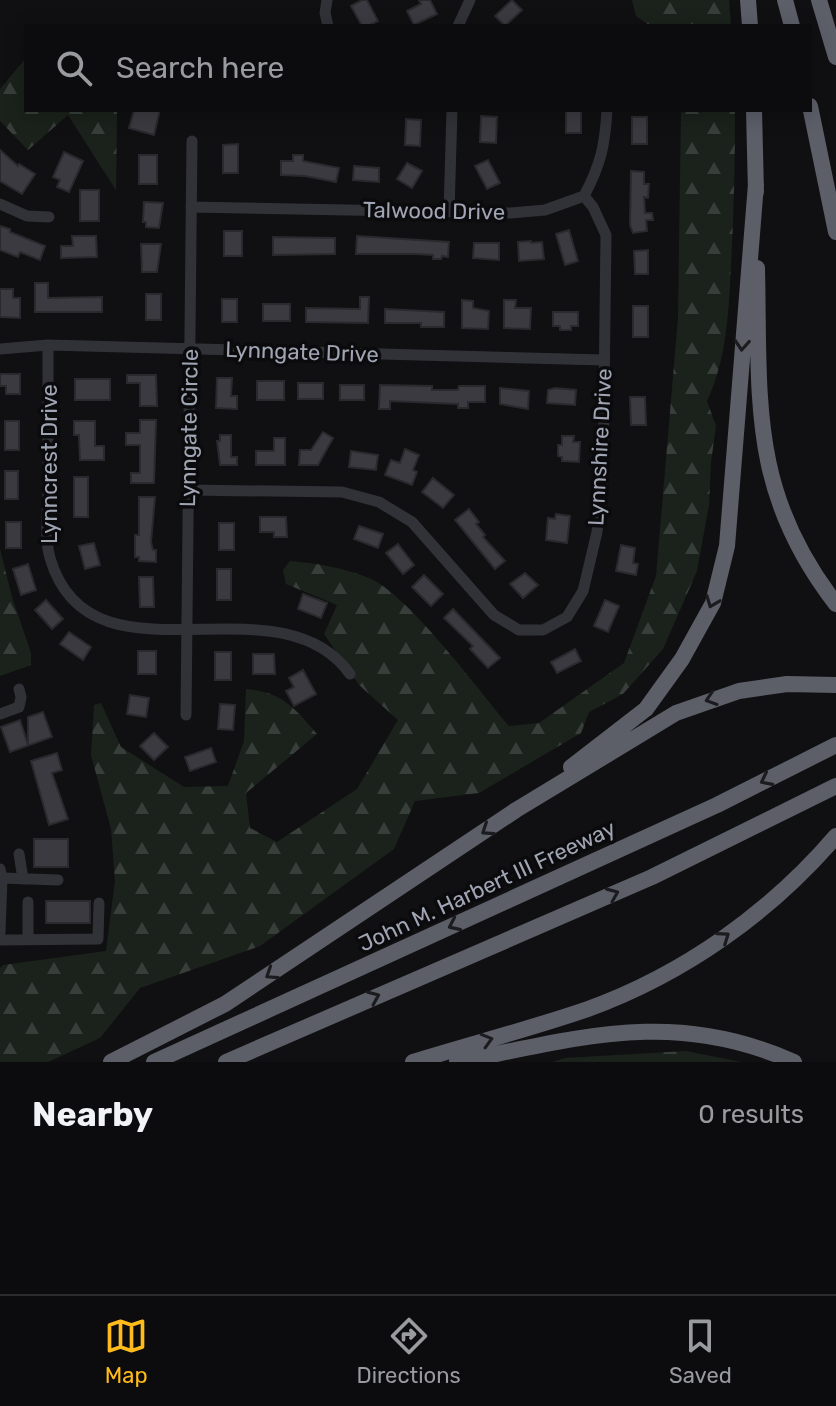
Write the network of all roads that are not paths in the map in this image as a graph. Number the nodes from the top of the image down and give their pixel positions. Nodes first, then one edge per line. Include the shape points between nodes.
1 (327, 0) edge
2 (470, 0) edge
3 (748, 0) edge
4 (785, 0) edge
5 (819, 0) edge
6 (328, 24) edge
7 (459, 24) edge
8 (750, 24) edge
9 (791, 24) edge
10 (836, 57) edge
11 (452, 112) edge
12 (607, 112) edge
13 (754, 112) edge
14 (811, 112) edge
15 (192, 141) dead end
16 (756, 184) junction
17 (584, 196) junction
18 (0, 204) edge
19 (191, 207) junction
20 (449, 211) junction
21 (49, 217) dead end
22 (836, 232) edge
23 (48, 345) junction
24 (0, 349) edge
25 (190, 349) junction
26 (604, 360) junction
27 (188, 490) junction
28 (836, 604) edge
29 (187, 629) junction
30 (350, 674) dead end
31 (836, 685) edge
32 (19, 689) dead end
33 (0, 714) edge
34 (186, 715) dead end
35 (836, 745) edge
36 (836, 786) edge
37 (516, 810) junction
38 (836, 836) edge
39 (19, 854) dead end
40 (1, 874) edge
41 (23, 879) junction
42 (58, 880) dead end
43 (28, 902) dead end
44 (99, 903) dead end
45 (0, 932) edge
46 (28, 939) junction
47 (0, 940) edge
48 (111, 1062) edge
49 (154, 1062) edge
50 (226, 1062) edge
51 (413, 1062) edge
52 (457, 1062) edge
53 (794, 1062) edge

1 - 6 street
2 - 7 street
3 - 8 highway
4 - 9 highway
5 - 10 highway
11 - 20 street
12 - 17 street via 605,147
13 - 16 highway
14 - 22 highway
15 - 19 street, Lynngate Circle
16 - 28 highway via 760,400 767,464 795,542
16 -> 37 highway via 727,546 713,603 646,709
17 - 20 street, Talwood Drive via 545,210
17 - 26 street, Lynnshire Drive via 606,235
18 - 21 street via 27,216
19 - 20 street, Talwood Drive
19 - 25 street, Lynngate Circle
23 - 24 street, Lynngate Drive
23 - 25 street, Lynngate Drive
23 - 29 street, Lynncrest Drive via 48,543 58,579 74,601 97,618 137,629
25 - 26 street, Lynngate Drive
25 - 27 street, Lynngate Circle
26 - 27 street, Lynnshire Drive via 597,532 583,591 567,617 543,630 519,630 494,615 412,522 379,502 342,492
27 - 29 street, Lynngate Circle
29 - 30 street, Lynncrest Drive via 276,630 317,644
29 - 34 street, Lynngate Circle
31 -> 37 highway via 787,684 739,691 676,713
32 - 33 street via 19,707
35 -> 49 highway, John M. Harbert III Freeway via 703,812
50 -> 36 highway via 652,877
37 -> 48 highway via 225,1004
51 -> 38 highway via 591,1008 672,971 742,925
39 - 41 street
40 - 41 street
40 - 45 street
41 - 42 street
43 - 46 street
44 - 46 street via 98,939
46 - 47 street
52 - 53 highway via 589,1036 659,1030 741,1042

